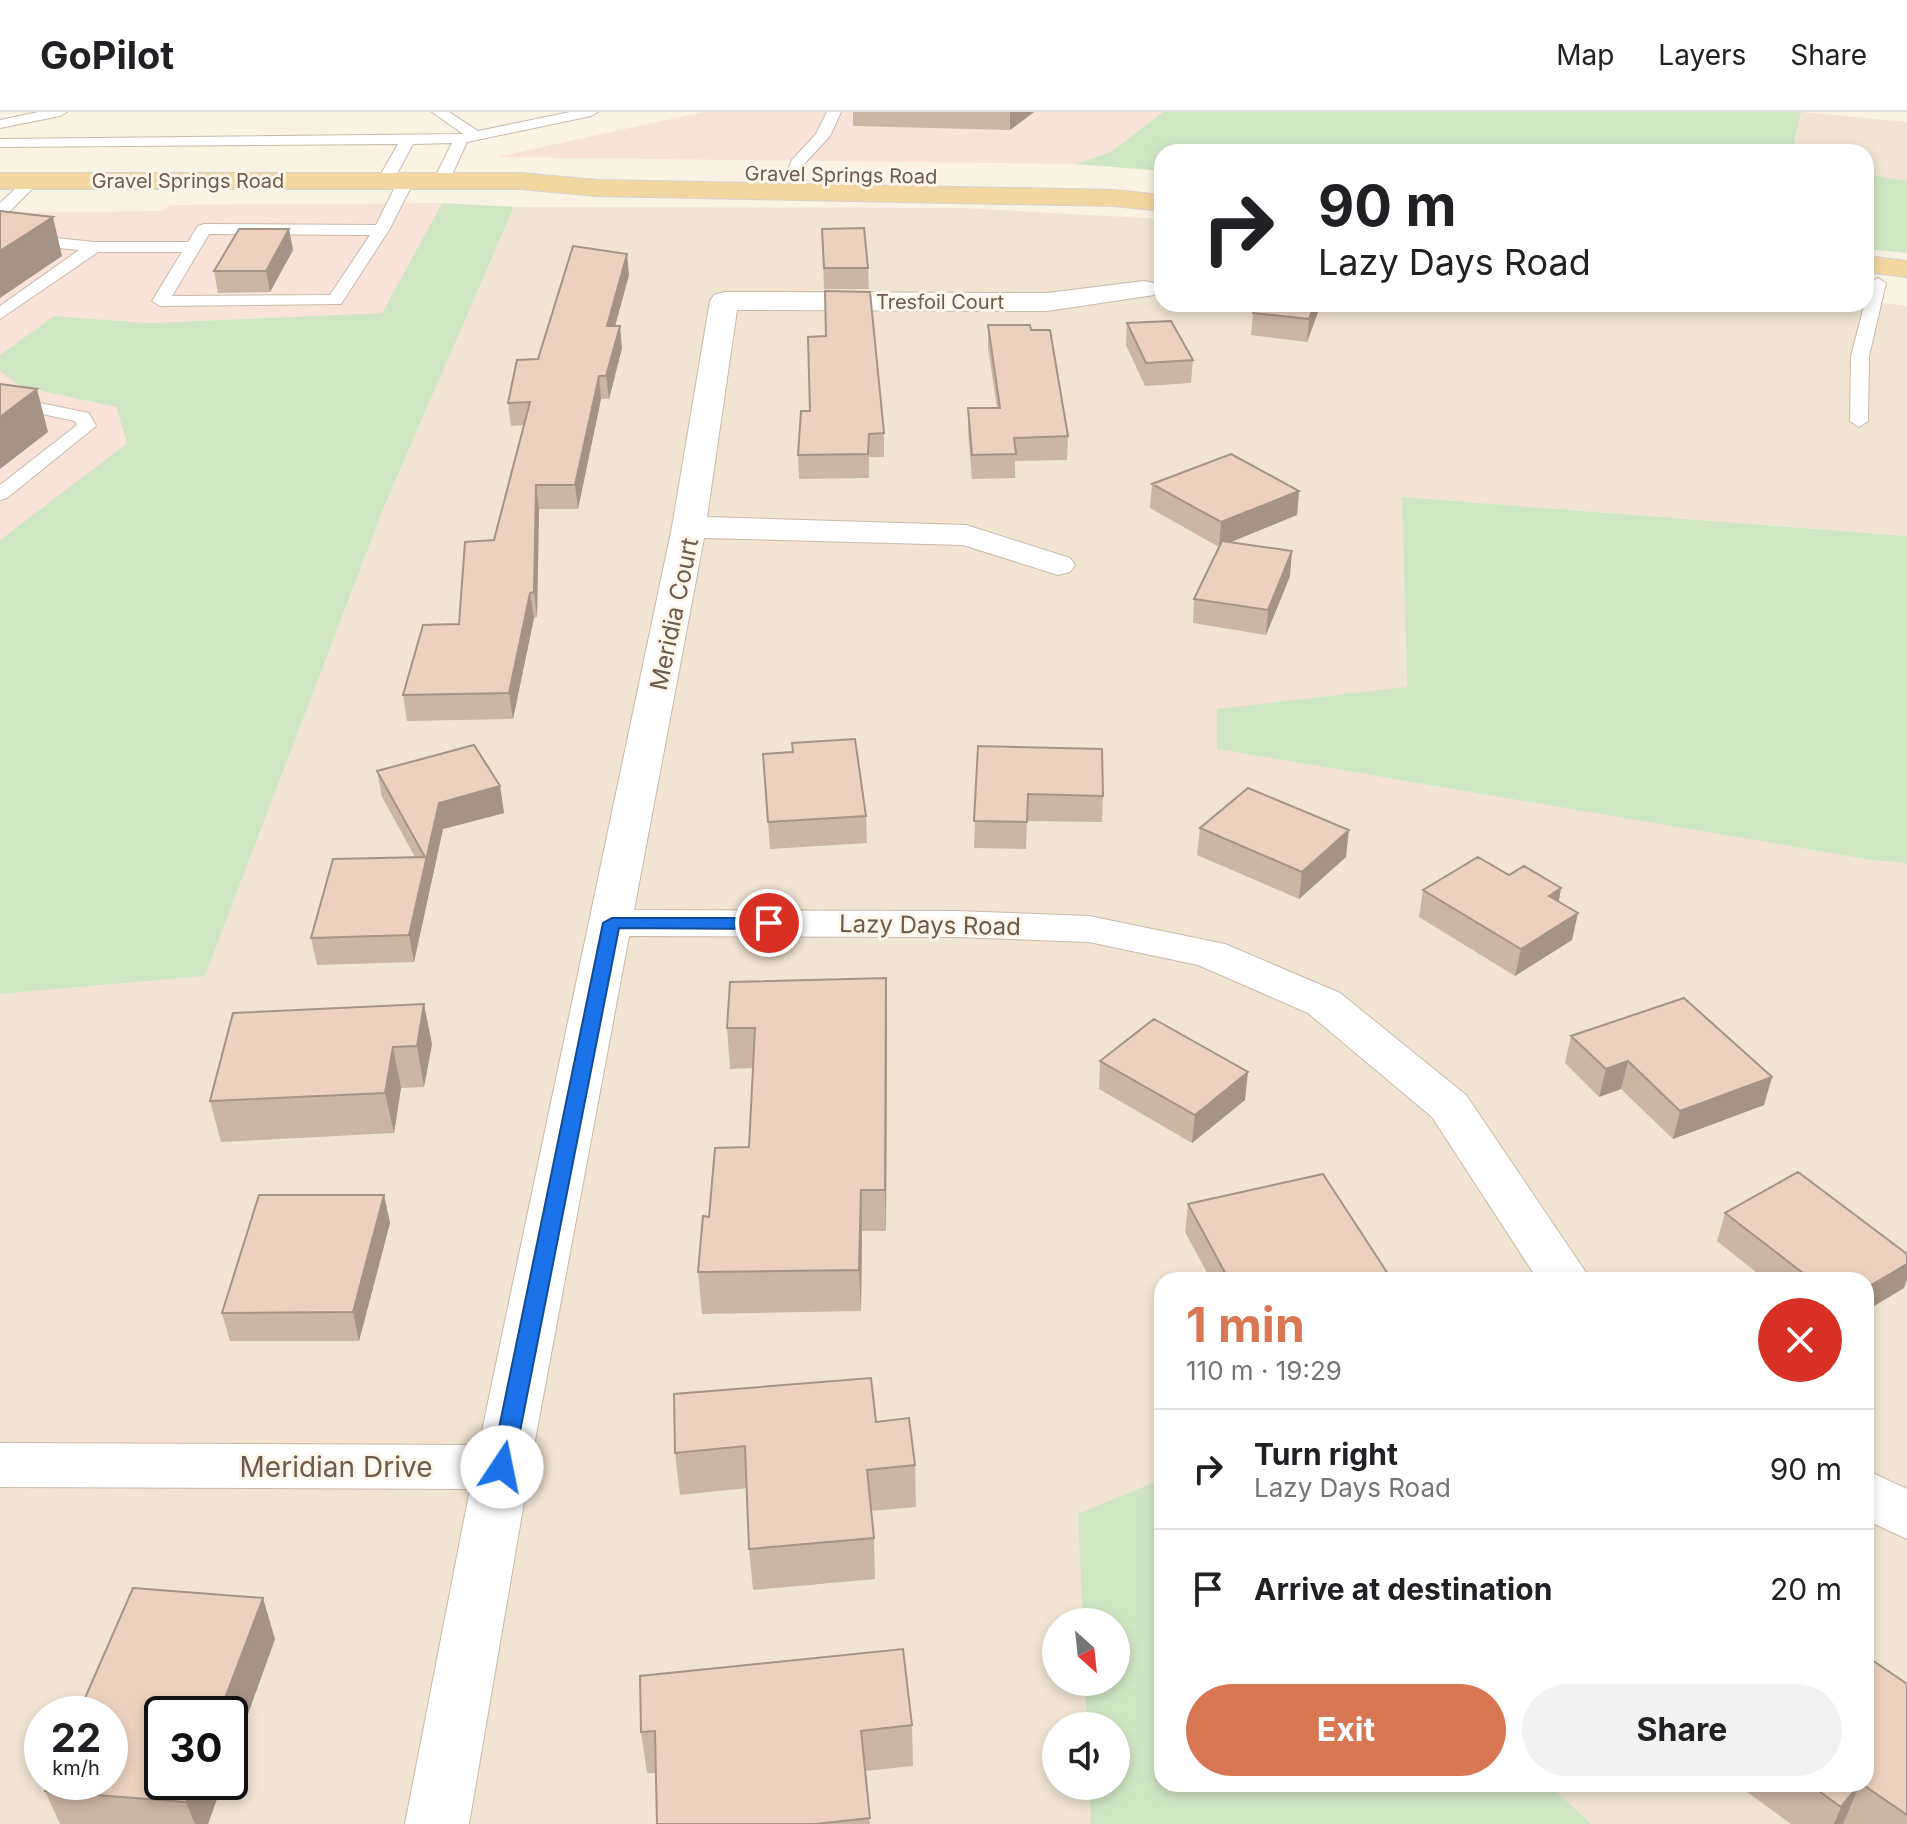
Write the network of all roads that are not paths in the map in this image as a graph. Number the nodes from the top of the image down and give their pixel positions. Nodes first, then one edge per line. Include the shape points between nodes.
1 (60, 112) edge
2 (439, 112) edge
3 (591, 112) edge
4 (834, 112) edge
5 (0, 124) edge
6 (469, 137) junction
7 (408, 140) junction
8 (1, 144) edge
9 (794, 174) junction
10 (33, 180) junction
11 (0, 181) edge
12 (396, 181) junction
13 (441, 181) junction
14 (520, 181) junction
15 (1154, 186) edge
16 (1154, 202) edge
17 (0, 212) edge
18 (381, 230) junction
19 (0, 237) edge
20 (94, 247) junction
21 (193, 247) junction
22 (1907, 269) edge
23 (1874, 275) edge
24 (1874, 277) edge
25 (1907, 287) edge
26 (1144, 289) dead end
27 (1866, 312) edge
28 (0, 314) edge
29 (0, 400) edge
30 (1859, 421) dead end
31 (0, 494) edge
32 (689, 527) junction
33 (1058, 565) dead end
34 (612, 923) junction
35 (1560, 1272) edge
36 (0, 1465) edge
37 (502, 1467) junction
38 (1874, 1497) edge
39 (1907, 1516) edge
40 (437, 1824) edge

1 - 5 lane
2 - 6 lane
3 - 6 lane
4 - 9 lane
6 - 7 lane
6 - 13 lane
7 - 8 lane
7 - 12 lane
9 - 14 main road, Gravel Springs Road via 608,171
9 - 15 main road, Gravel Springs Road
10 - 11 main road, Gravel Springs Road
10 - 12 main road, Gravel Springs Road
10 - 17 lane
12 - 13 main road, Gravel Springs Road
12 - 18 lane
13 - 14 main road, Gravel Springs Road
14 - 16 main road, Gravel Springs Road via 597,188
18 - 21 lane via 204,229
18 - 21 lane via 335,300 160,301
19 - 20 lane
20 - 21 lane
20 - 28 lane
22 - 23 main road
24 - 25 main road
26 - 32 street, Tresfoil Court via 1047,302 724,301
27 - 30 lane
29 - 31 lane via 82,417 87,426
32 - 33 street, Meridia Court via 966,535
32 - 34 street, Meridia Court
34 - 35 street, Lazy Days Road via 1089,929 1210,954 1324,1003 1449,1106
34 - 37 street
36 - 37 street, Meridian Drive
37 - 40 street
38 - 39 street

